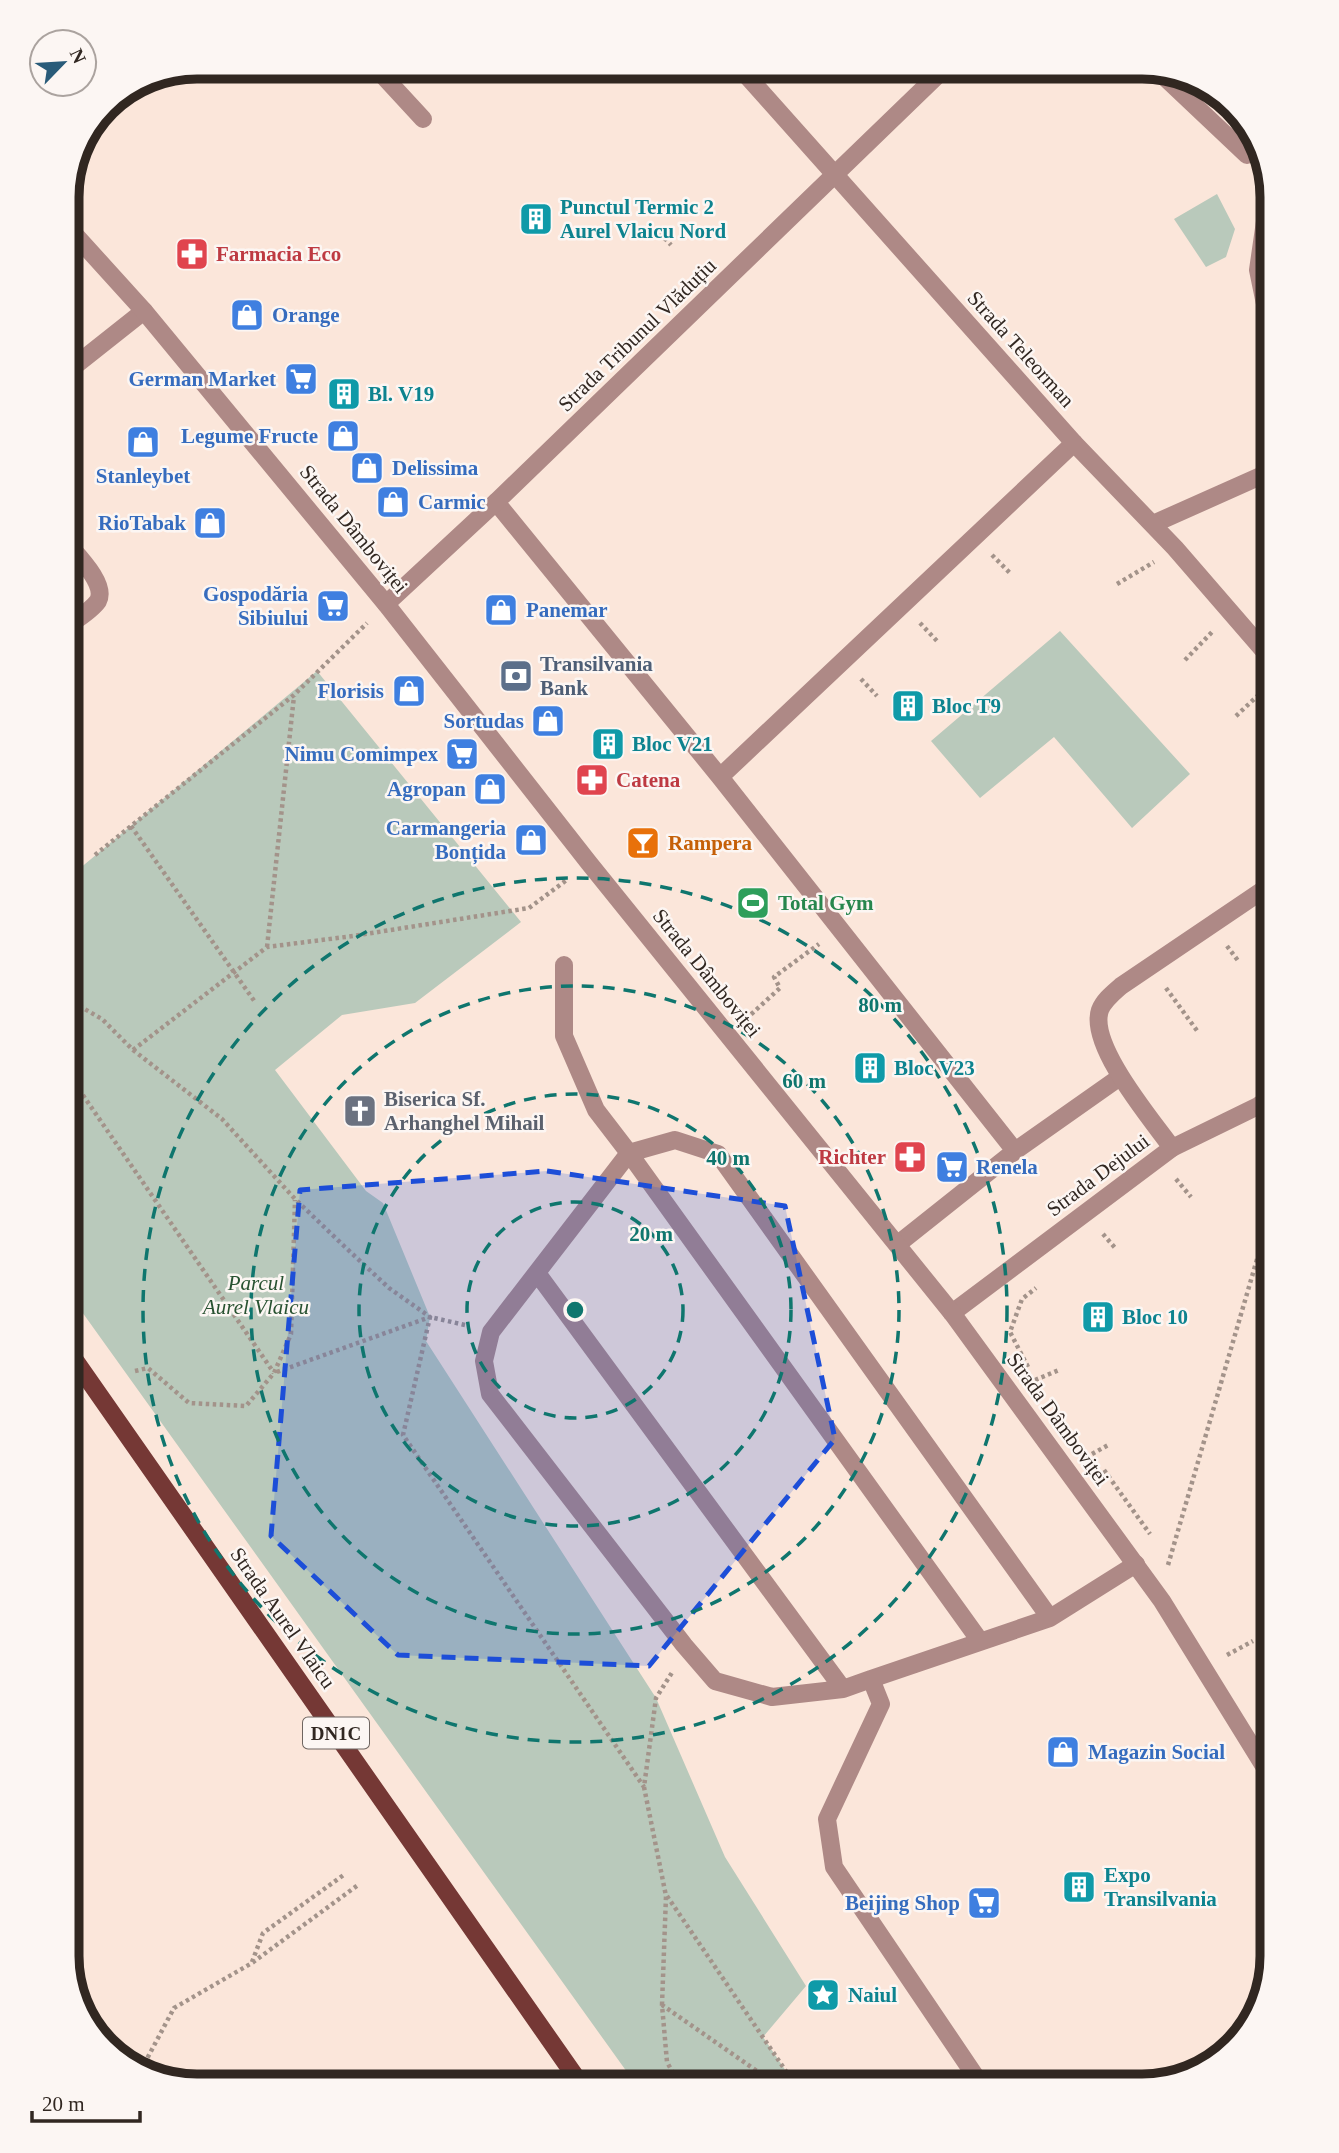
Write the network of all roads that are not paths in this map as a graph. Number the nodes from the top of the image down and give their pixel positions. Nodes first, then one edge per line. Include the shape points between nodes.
1 (387, 79) edge
2 (750, 79) edge
3 (934, 79) edge
4 (1170, 82) edge
5 (423, 119) dead end
6 (1247, 155) dead end
7 (837, 174) junction
8 (79, 239) edge
9 (1260, 256) edge
10 (1260, 280) edge
11 (144, 311) junction
12 (79, 362) edge
13 (1074, 443) junction
14 (1260, 476) edge
15 (496, 502) junction
16 (1153, 524) junction
17 (79, 559) edge
18 (386, 604) junction
19 (79, 617) edge
20 (1260, 646) edge
21 (720, 777) junction
22 (1260, 892) edge
23 (564, 965) dead end
24 (1120, 1077) junction
25 (1260, 1105) edge
26 (1172, 1148) junction
27 (1015, 1151) junction
28 (629, 1153) junction
29 (898, 1244) junction
30 (537, 1273) junction
31 (952, 1312) junction
32 (79, 1366) edge
33 (1136, 1564) junction
34 (1050, 1618) junction
35 (980, 1641) junction
36 (871, 1679) junction
37 (843, 1689) junction
38 (1260, 1760) edge
39 (574, 2074) edge
40 (973, 2074) edge

1 - 5 street
2 - 7 street, Strada Teleorman
3 - 7 street, Strada Tribunul Vlăduțiu
4 - 6 street
7 - 13 street, Strada Teleorman
7 - 15 street, Strada Tribunul Vlăduțiu
8 - 11 street, Strada Dâmboviței
9 - 10 street
11 - 12 street
11 - 18 street, Strada Dâmboviței
13 - 16 street, Strada Teleorman
13 - 21 street
14 - 16 street
15 - 18 street, Strada Tribunul Vlăduțiu
15 - 21 street
16 - 20 street, Strada Teleorman
17 - 19 street via 97,582 99,596
18 - 29 street, Strada Dâmboviței via 727,1036
21 - 27 street
22 - 24 street, Strada Dejului via 1108,996 1098,1025
23 - 28 street via 564,1036 596,1110
24 - 26 street, Strada Dejului
24 - 27 street
25 - 26 street
26 - 31 street, Strada Dejului
27 - 29 street
28 - 30 street
28 - 34 street via 675,1140 718,1154
28 - 35 street
29 - 31 street, Strada Dâmboviței
30 - 37 street
30 - 37 street via 491,1332 484,1361 490,1394 715,1681 772,1697
31 - 33 street, Strada Dâmboviței
32 - 39 main road, Strada Aurel Vlaicu / DN1C
33 - 34 street
33 - 38 street, Strada Dâmboviței
34 - 35 street
35 - 36 street
36 - 37 street
36 - 40 street via 881,1704 827,1819 834,1867

